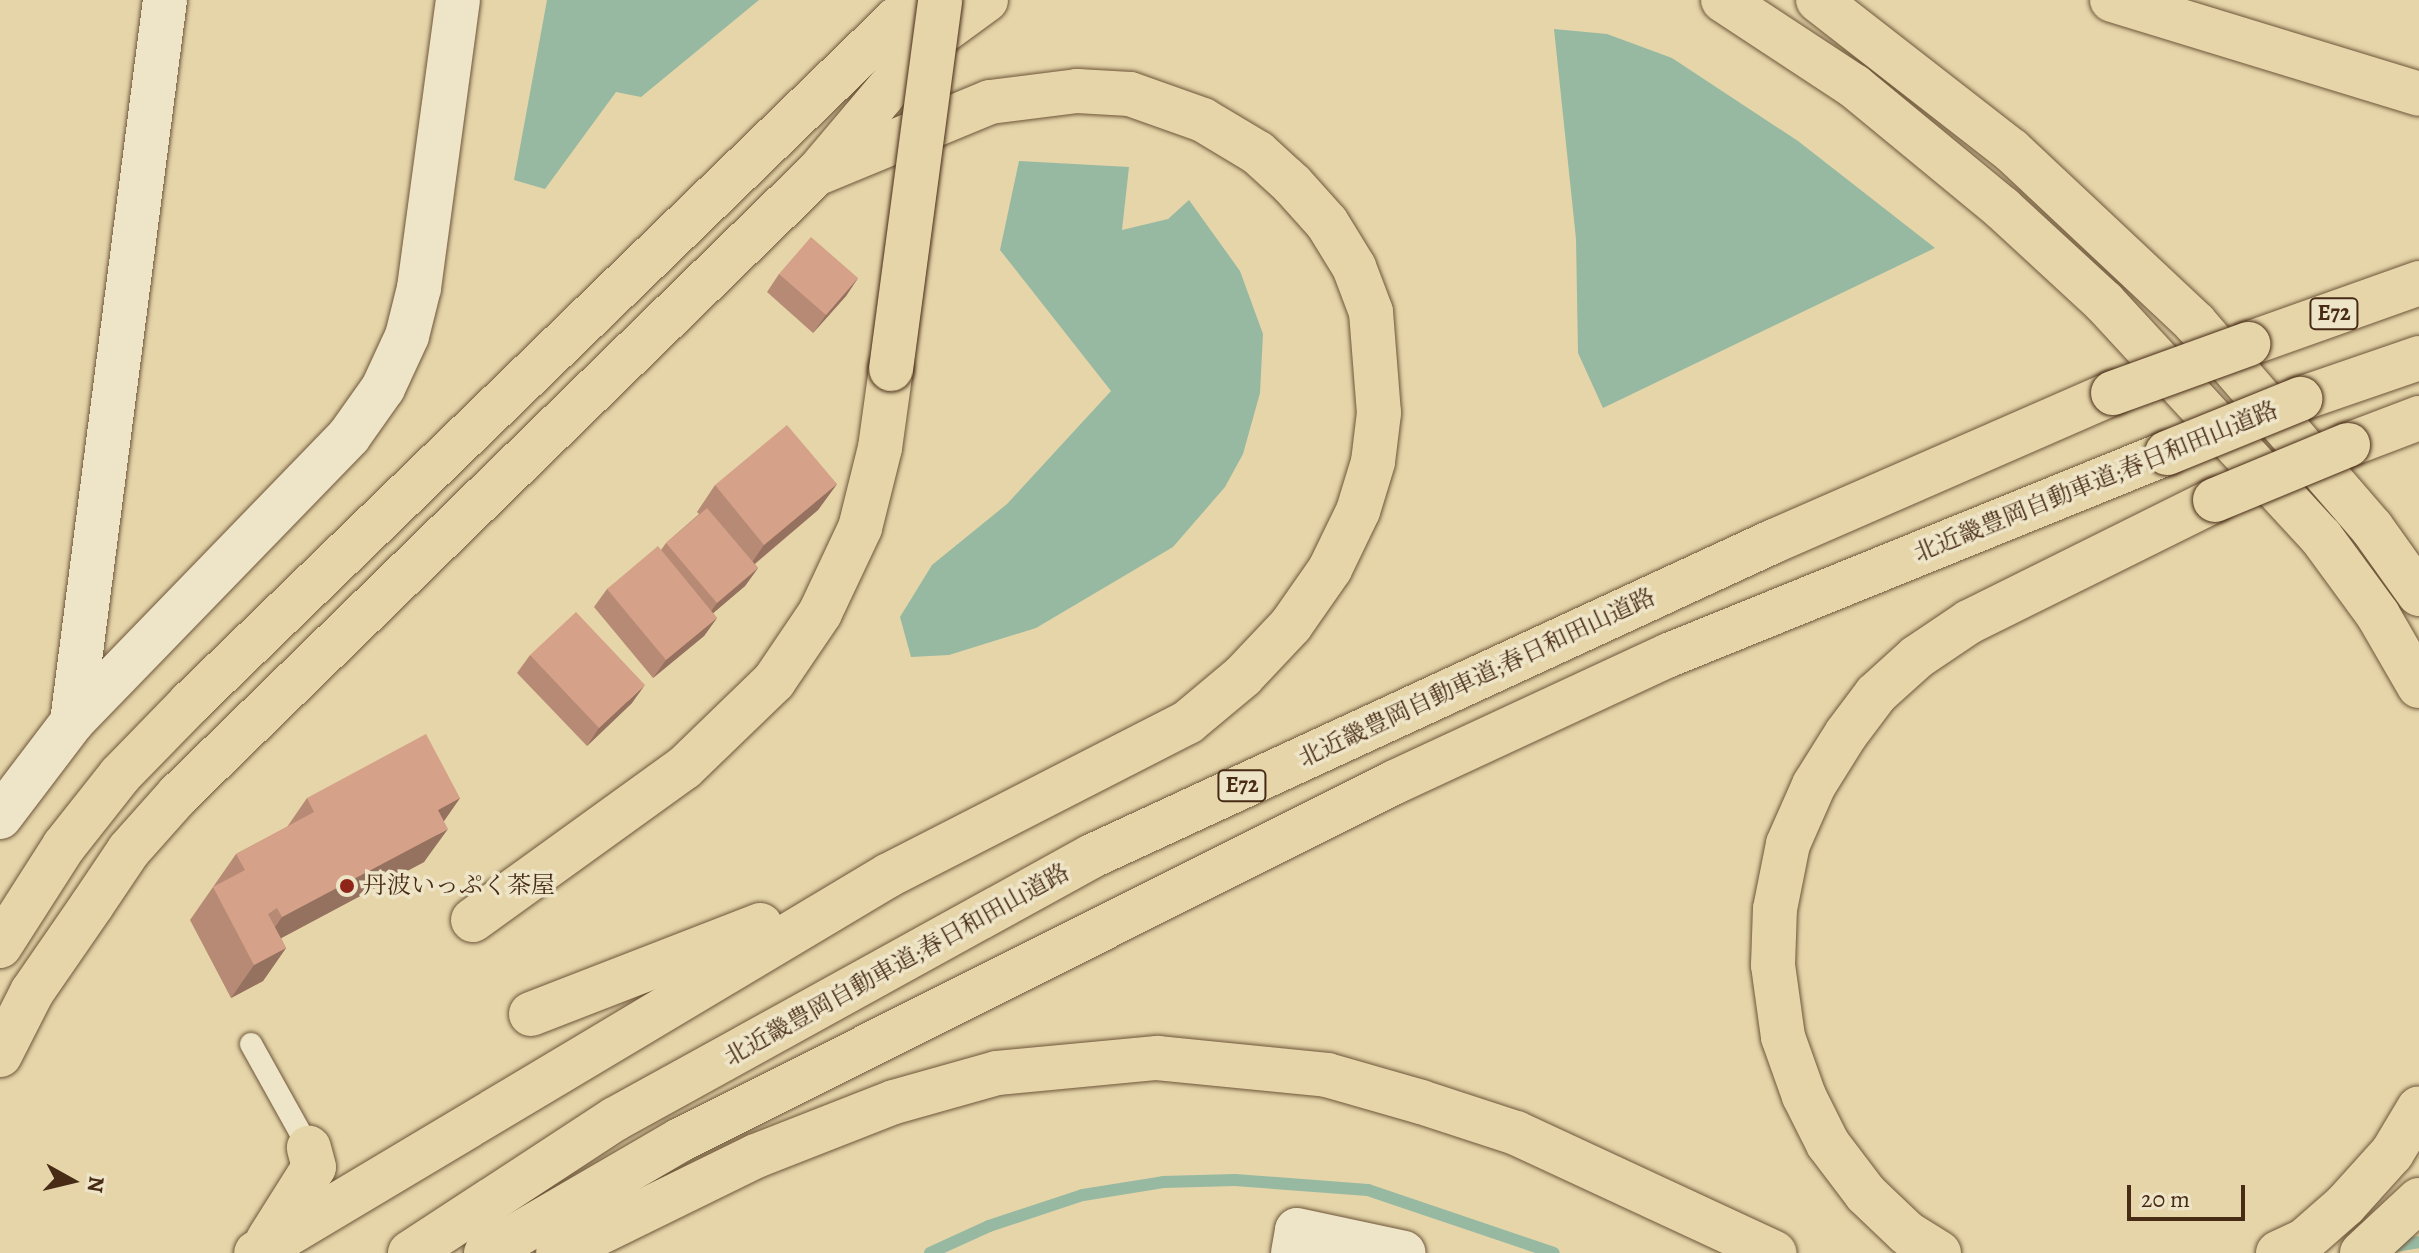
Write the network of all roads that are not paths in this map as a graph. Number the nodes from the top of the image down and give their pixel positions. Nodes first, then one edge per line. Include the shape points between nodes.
1 (165, 0) edge
2 (458, 0) edge
3 (940, 0) edge
4 (986, 0) edge
5 (1723, 0) edge
6 (1818, 0) edge
7 (2112, 0) edge
8 (2213, 0) edge
9 (911, 6) edge
10 (2400, 90) edge
11 (816, 174) junction
12 (2419, 283) edge
13 (2419, 358) edge
14 (2419, 418) edge
15 (2419, 594) edge
16 (2419, 686) edge
17 (72, 722) junction
18 (0, 817) edge
19 (889, 875) junction
20 (473, 920) dead end
21 (0, 946) edge
22 (531, 1014) dead end
23 (251, 1044) dead end
24 (0, 1055) edge
25 (2419, 1108) edge
26 (309, 1148) joint
27 (2419, 1200) edge
28 (259, 1251) edge
29 (410, 1253) edge
30 (486, 1253) edge
31 (558, 1253) edge
32 (1293, 1253) edge
33 (1404, 1253) edge
34 (1775, 1253) edge
35 (1939, 1253) edge
36 (2278, 1253) edge
37 (2362, 1253) edge

1 - 17 street
2 - 17 street via 419,288 407,336 383,388 349,436
3 - 20 highway, bridge via 880,448 860,528 820,613 774,681 684,768
4 - 11 highway via 927,43
5 - 16 highway via 1854,86 2002,208 2104,302 2321,537 2378,615
6 - 15 highway via 2011,150 2195,323 2372,528
7 - 10 highway
8 - 10 highway
9 - 21 highway via 130,765 64,846
11 - 19 highway via 990,102 1034,93 1130,94 1203,120 1258,153 1292,184 1327,223 1354,267 1371,312 1379,362 1373,462 1358,511 1330,569 1291,625 1243,676 1188,722
11 - 24 highway via 178,795 107,883 32,992
12 - 29 highway, 北近畿豊岡自動車道;春日和田山道路 / E72, bridge via 2113,393 1760,548 1092,856 615,1119
13 - 30 highway, 北近畿豊岡自動車道;春日和田山道路, bridge via 2300,399 1669,655 1395,782 680,1140
14 - 35 highway, bridge via 2215,500 1969,622 1917,657 1876,694 1814,785 1788,844 1775,909 1773,965 1783,1037 1828,1144 1866,1194 1908,1234
17 - 18 street
19 - 22 highway
19 - 28 highway
23 - 26 lane
25 - 36 highway via 2392,1153 2345,1205 2304,1241
26 - 28 highway via 314,1167
27 - 37 highway
31 - 34 highway via 756,1156 894,1102 997,1073 1157,1058 1327,1075 1421,1102 1516,1133
32 - 33 street via 1297,1230

